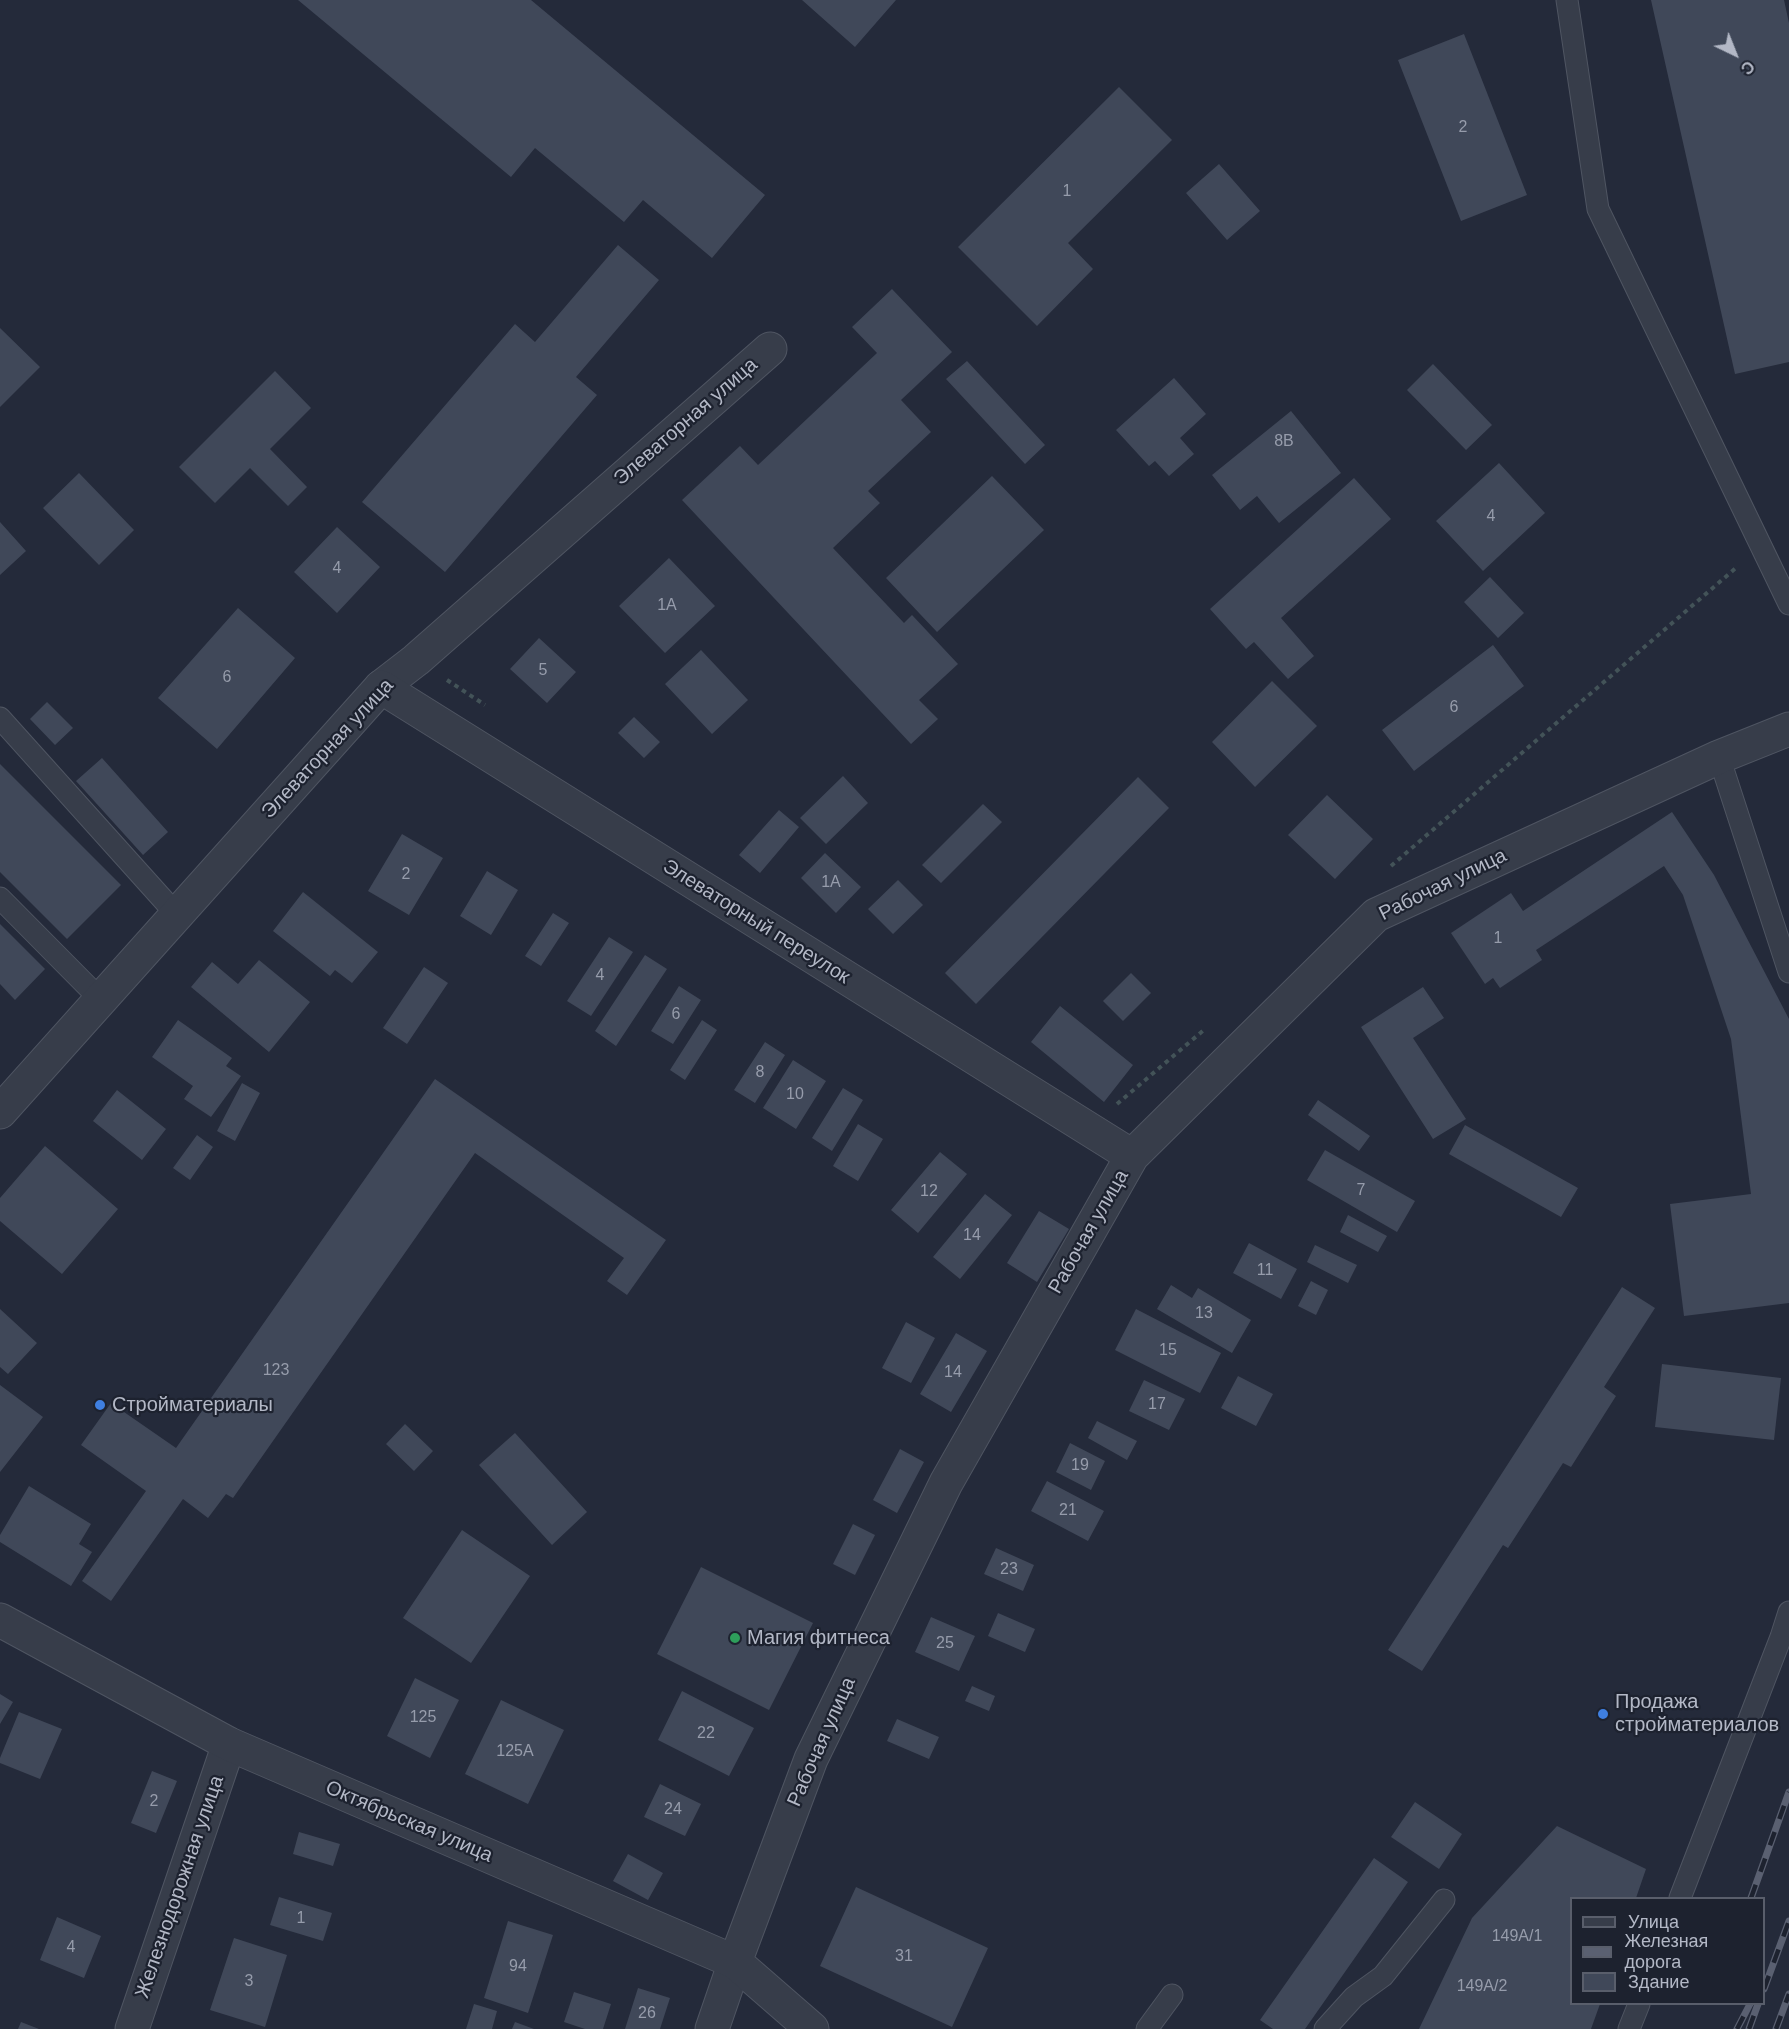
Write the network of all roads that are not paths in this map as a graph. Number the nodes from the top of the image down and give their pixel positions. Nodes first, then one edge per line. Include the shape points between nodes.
1 (1567, 0) edge
2 (770, 349) dead end
3 (1789, 604) edge
4 (381, 687) junction
5 (0, 718) edge
6 (1789, 729) edge
7 (1719, 757) junction
8 (0, 898) edge
9 (177, 915) junction
10 (1789, 972) edge
11 (101, 1000) junction
12 (0, 1112) edge
13 (1132, 1156) junction
14 (1789, 1612) edge
15 (0, 1620) edge
16 (229, 1744) junction
17 (1681, 1897) edge
18 (1444, 1900) dead end
19 (735, 1962) junction
20 (1173, 1995) dead end
21 (1639, 2005) edge
22 (132, 2029) edge
23 (712, 2029) edge
24 (812, 2029) edge
25 (1147, 2029) edge
26 (1325, 2029) edge
27 (1629, 2029) edge

1 - 3 lane via 1598,209
2 - 4 street, Элеваторная улица
4 - 9 street, Элеваторная улица
4 - 13 street, Элеваторный переулок
5 - 9 lane
6 - 7 street, Рабочая улица
7 - 10 lane
7 - 13 street, Рабочая улица via 1376,915
8 - 11 lane
9 - 11 street, Элеваторная улица
11 - 12 street, Элеваторная улица
13 - 19 street, Рабочая улица via 946,1483 811,1759
14 - 17 lane
15 - 16 street, Октябрьская улица
16 - 19 street, Октябрьская улица
16 - 22 street, Железнодорожная улица
18 - 26 lane via 1383,1976 1354,1997
19 - 23 street, Рабочая улица
19 - 24 street, Октябрьская улица
20 - 25 lane
21 - 27 lane

